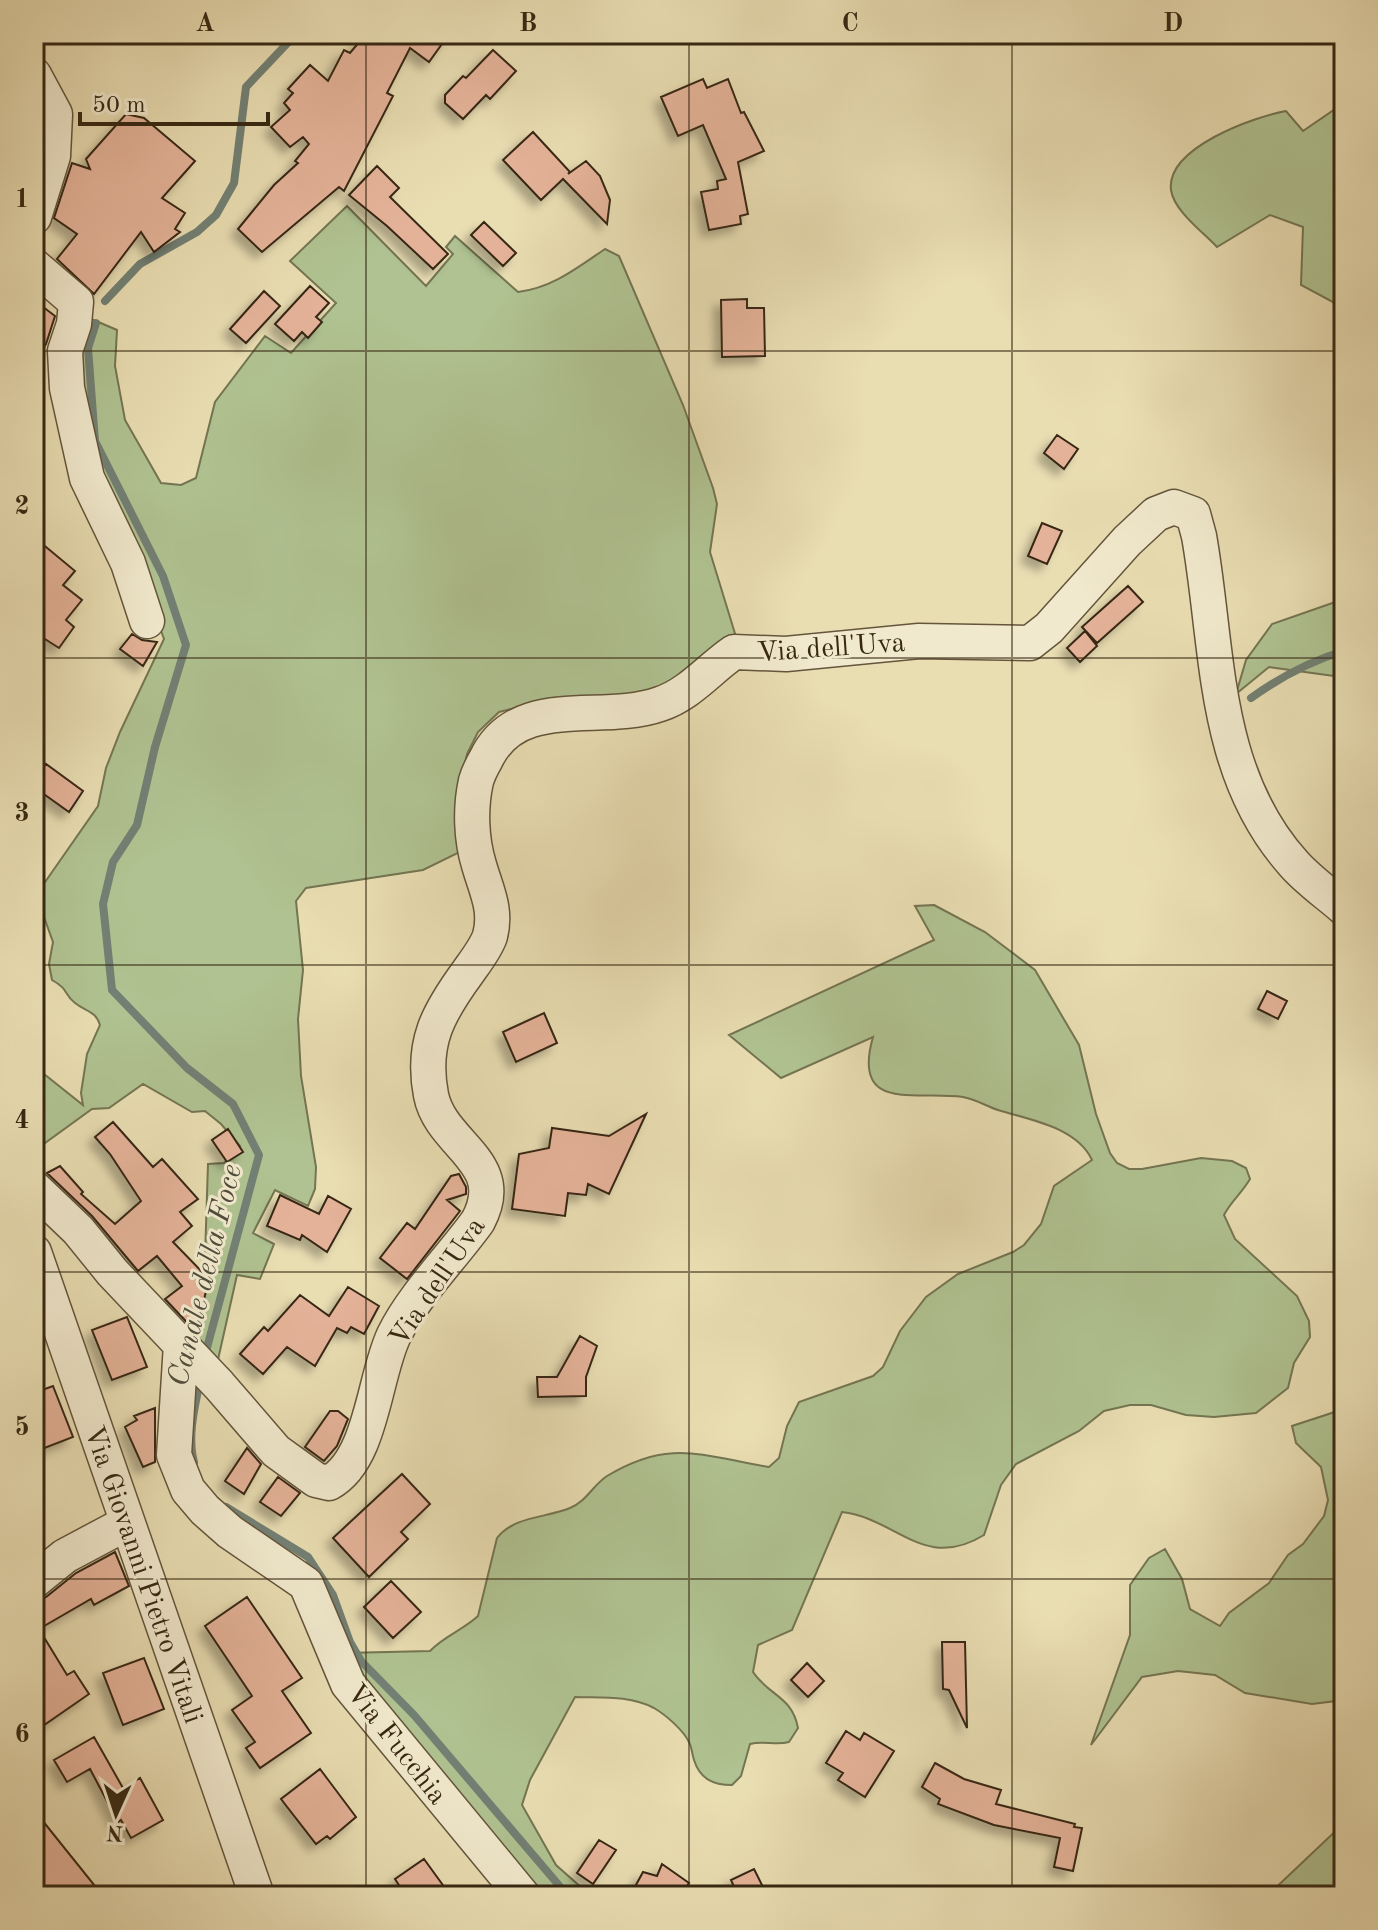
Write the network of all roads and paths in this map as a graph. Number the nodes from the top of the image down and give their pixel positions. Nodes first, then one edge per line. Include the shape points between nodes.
1 (34, 75) edge
2 (34, 217) edge
3 (34, 266) edge
4 (147, 621) dead end
5 (1344, 908) edge
6 (34, 1188) edge
7 (34, 1252) edge
8 (184, 1347) junction
9 (127, 1523) junction
10 (34, 1581) edge
11 (257, 1896) edge
12 (523, 1896) edge

1 - 2 street via 55,114 53,156
3 - 4 street via 76,302 65,351 67,388 87,478 128,563
5 - 8 street, Via dell'Uva via 1293,864 1258,813 1232,750 1217,688 1193,514 1174,507 1156,514 1127,541 1030,643 919,641 786,654 734,652 678,696 658,705 520,722 495,741 476,779 472,816 477,856 493,904 489,937 436,1021 429,1049 434,1104 482,1170 486,1206 394,1334 367,1425 343,1476 329,1483 316,1480 276,1451
6 - 8 street
7 - 9 street, Via Giovanni Pietro Vitali
8 - 12 street, Via Fucchia via 174,1455 188,1490 230,1532 306,1584 348,1684
9 - 10 street via 65,1556
9 - 11 street, Via Giovanni Pietro Vitali

